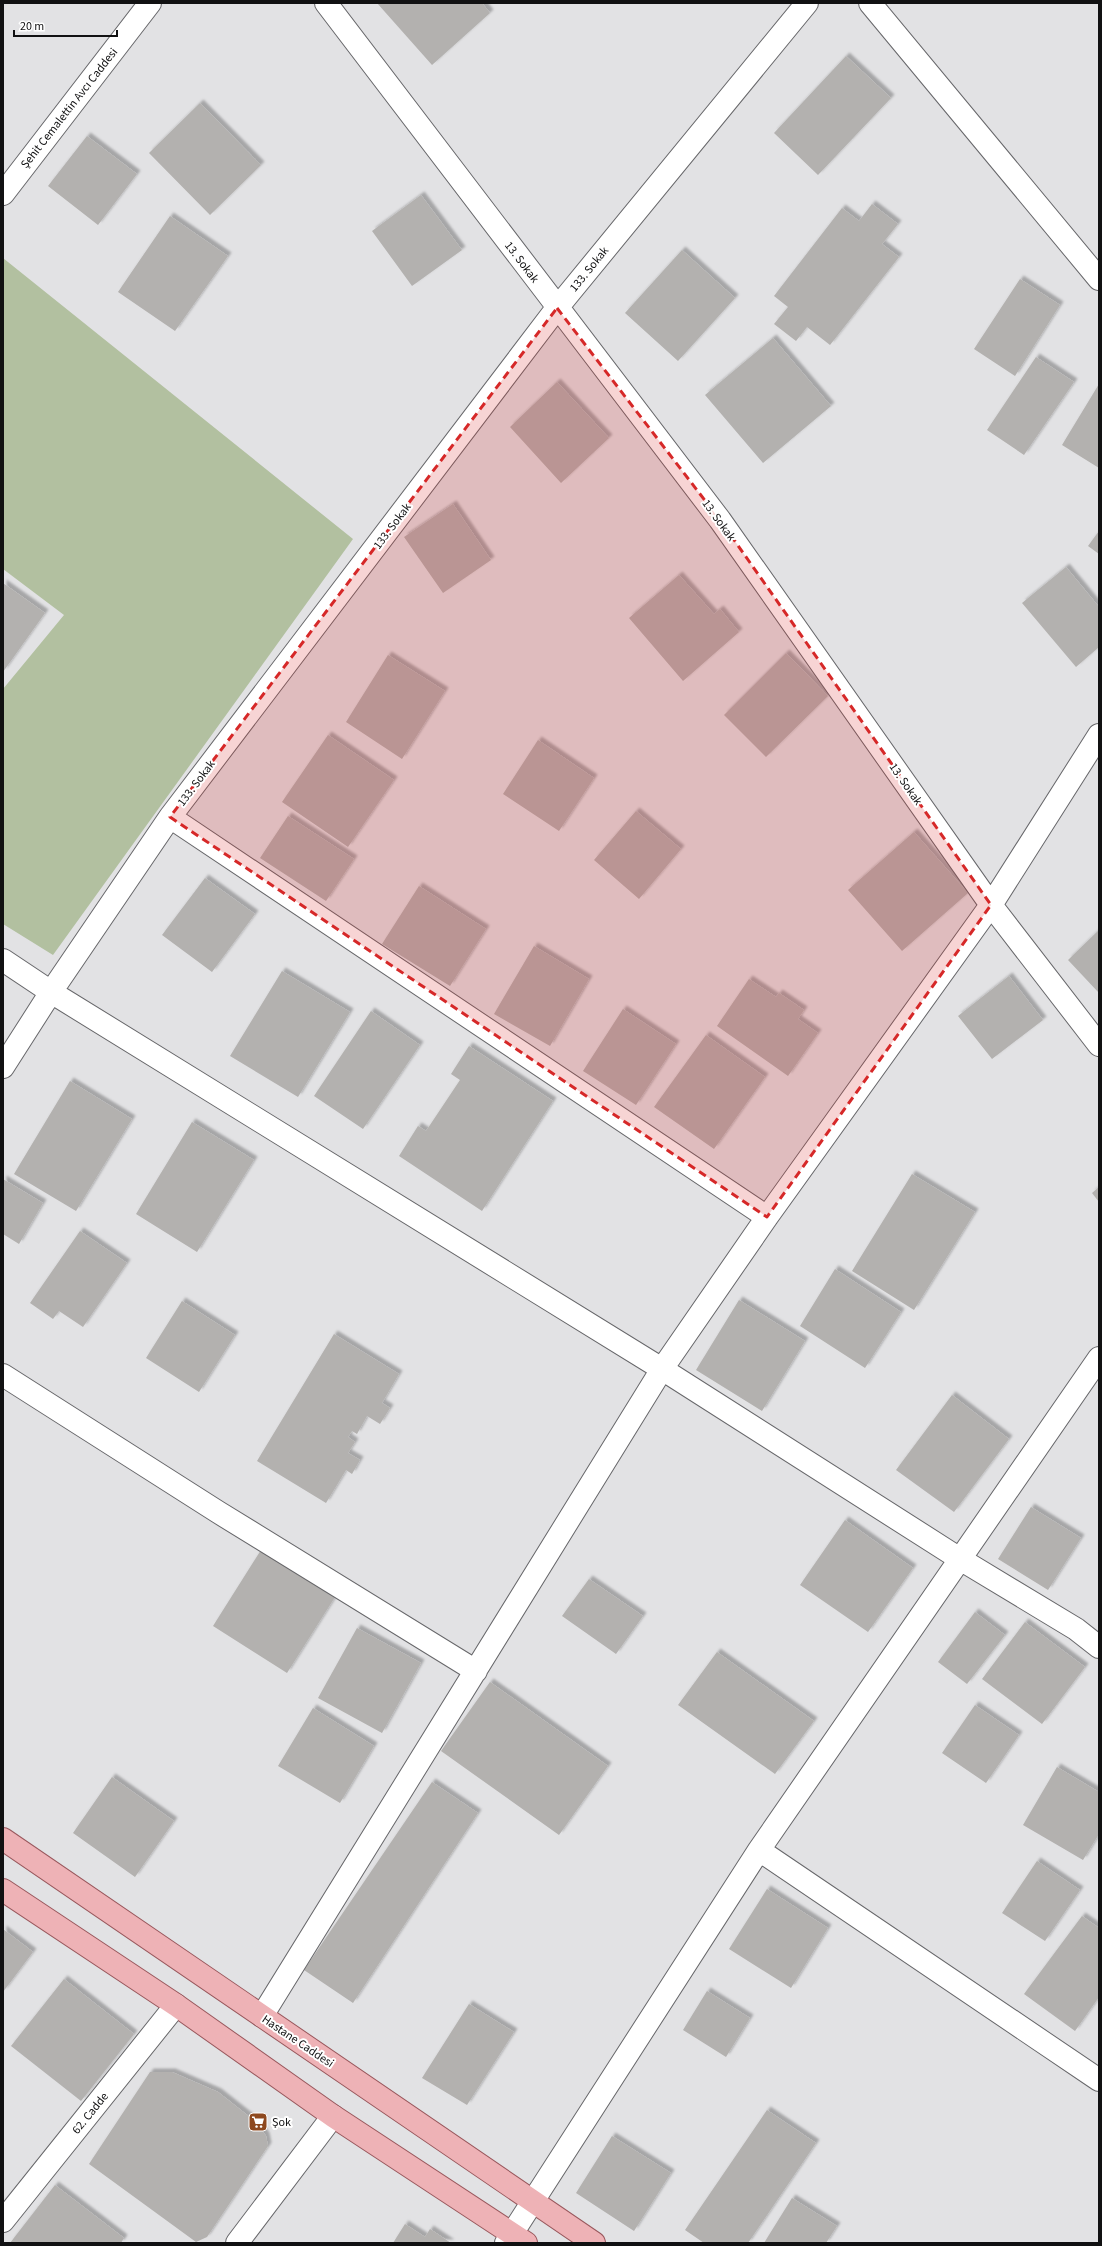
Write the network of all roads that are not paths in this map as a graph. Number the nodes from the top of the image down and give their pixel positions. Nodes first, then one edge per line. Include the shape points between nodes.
1 (150, 3) edge
2 (326, 3) edge
3 (807, 3) edge
4 (870, 3) edge
5 (3, 194) edge
6 (1099, 279) edge
7 (557, 308) junction
8 (1099, 735) edge
9 (170, 817) junction
10 (991, 905) junction
11 (3, 960) edge
12 (51, 992) junction
13 (1099, 1046) edge
14 (3, 1067) edge
15 (767, 1217) junction
16 (1099, 1358) edge
17 (662, 1369) junction
18 (3, 1375) edge
19 (960, 1559) junction
20 (1099, 1647) edge
21 (476, 1671) junction
22 (3, 1839) edge
23 (759, 1850) junction
24 (3, 1890) edge
25 (176, 2005) junction
26 (262, 2016) junction
27 (1099, 2080) edge
28 (333, 2116) junction
29 (533, 2202) junction
30 (3, 2221) edge
31 (515, 2240) edge
32 (237, 2243) edge
33 (594, 2243) edge

1 - 5 street, Şehit Cemalettin Avcı Caddesi
2 - 7 street, 13. Sokak
3 - 7 street, 133. Sokak
4 - 6 street
7 - 9 street, 133. Sokak
7 - 10 street, 13. Sokak via 720,520
8 - 10 street
9 - 12 street, 133. Sokak
9 - 15 street
10 - 13 street, 13. Sokak
10 - 15 street
11 - 12 street
12 - 14 street, 133. Sokak
12 - 17 street
15 - 17 street
16 - 19 street
17 - 19 street
17 - 21 street
18 - 21 street via 218,1512
19 - 20 street via 1076,1629
19 - 23 street
21 - 26 street
22 - 26 main road, Hastane Caddesi
23 - 27 street
23 - 29 street
24 - 25 main road
25 - 28 main road
25 - 30 street, 62. Cadde
26 - 29 main road, Hastane Caddesi
28 - 31 main road
28 - 32 street
29 - 31 street
29 - 33 main road, Hastane Caddesi

